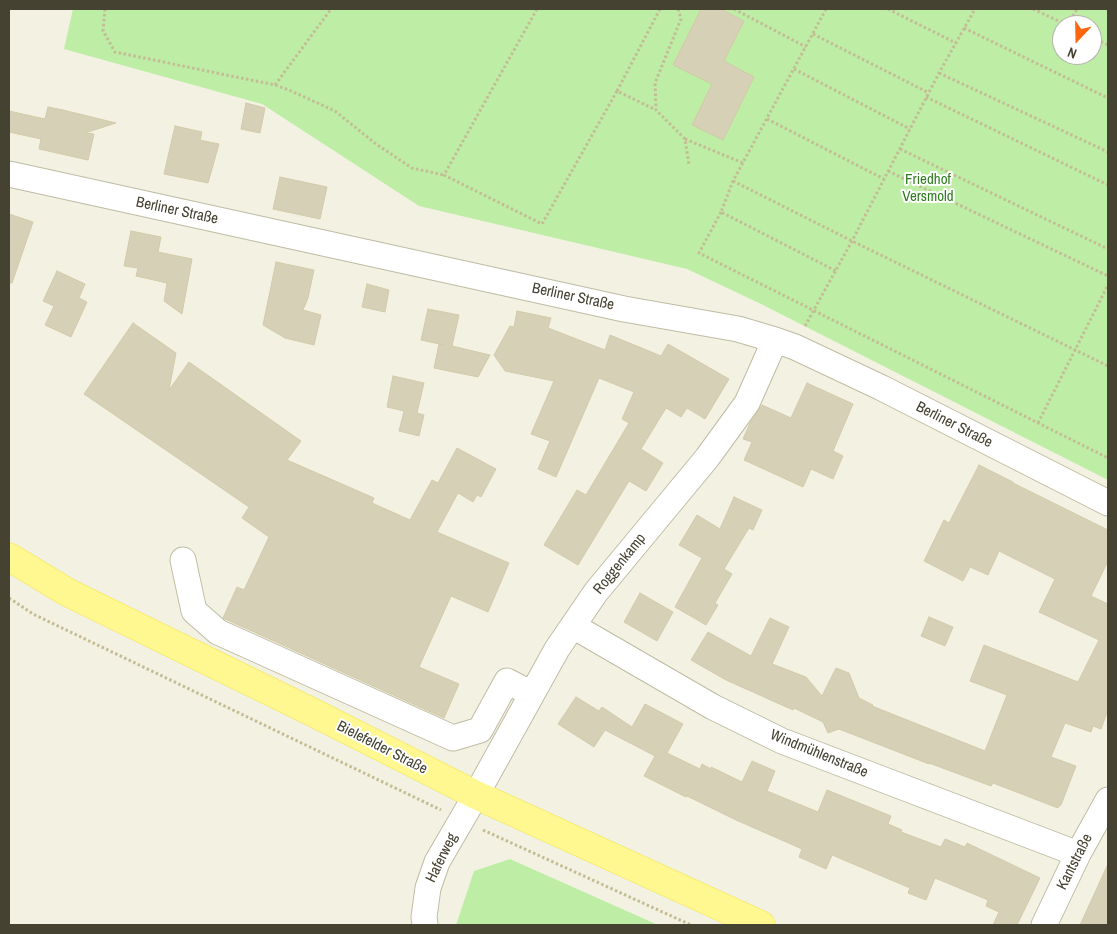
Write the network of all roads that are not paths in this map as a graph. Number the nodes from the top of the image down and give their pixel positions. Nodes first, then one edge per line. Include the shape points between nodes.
1 (9, 174) edge
2 (785, 344) junction
3 (1108, 503) edge
4 (9, 557) edge
5 (183, 560) dead end
6 (573, 626) junction
7 (532, 694) junction
8 (476, 795) junction
9 (1108, 800) edge
10 (1078, 854) junction
11 (425, 925) edge
12 (761, 925) edge
13 (1044, 925) edge

1 - 2 street, Berliner Straße via 624,309 738,329
2 - 3 street, Berliner Straße via 882,388
2 - 6 street, Roggenkamp via 707,458 596,592
4 - 8 main road, Bielefelder Straße via 67,592
5 - 7 street via 194,611 218,632 453,738 480,730 506,681
6 - 7 street, Roggenkamp via 556,649
6 - 10 street, Windmühlenstraße via 713,707 782,741
7 - 8 street, Roggenkamp
8 - 11 street, Haferweg via 437,862 428,888
8 - 12 main road, Bielefelder Straße
9 - 10 street, Kantstraße
10 - 13 street, Kantstraße

